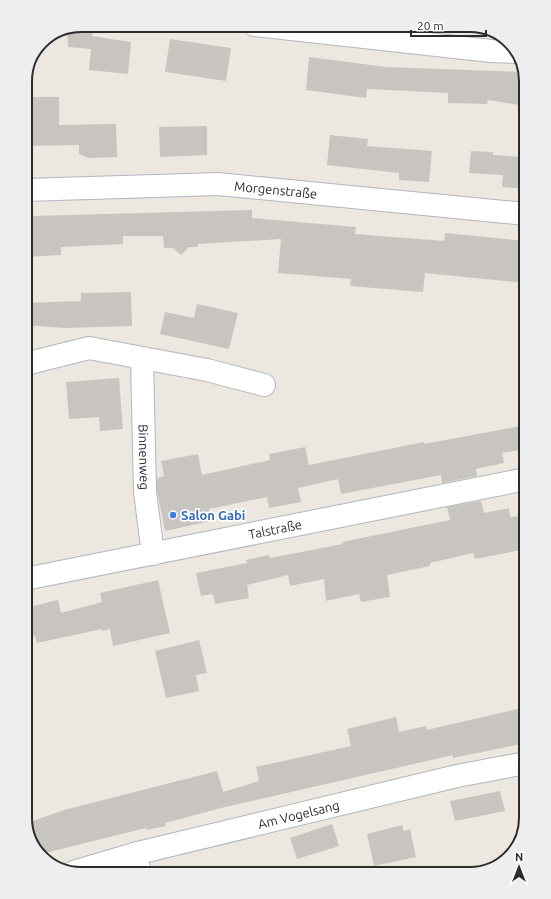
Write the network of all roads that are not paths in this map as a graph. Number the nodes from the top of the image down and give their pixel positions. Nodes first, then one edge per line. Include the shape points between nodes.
1 (318, 32) edge
2 (509, 52) edge
3 (32, 190) edge
4 (519, 213) edge
5 (142, 359) junction
6 (32, 362) edge
7 (264, 385) dead end
8 (519, 480) edge
9 (153, 554) junction
10 (32, 578) edge
11 (519, 764) edge
12 (134, 854) junction
13 (89, 867) edge
14 (139, 867) edge

1 - 2 street
3 - 4 street, Morgenstraße via 218,184
5 - 6 street via 89,348
5 - 7 street via 207,370
5 - 9 street, Binnenweg via 145,492
8 - 9 street, Talstraße
9 - 10 street, Talstraße
11 - 12 street, Am Vogelsang via 457,776
12 - 13 street, Am Vogelsang
12 - 14 street

